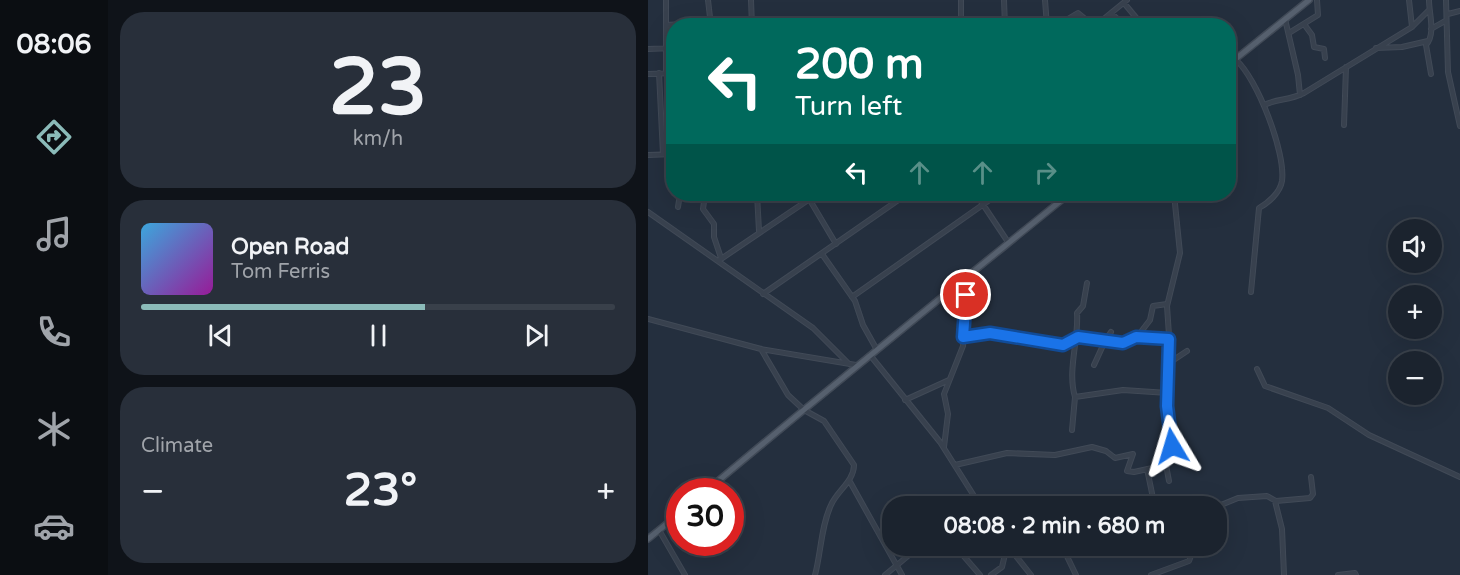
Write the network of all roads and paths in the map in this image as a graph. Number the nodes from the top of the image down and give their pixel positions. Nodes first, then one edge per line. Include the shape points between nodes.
1 (666, 0) edge
2 (708, 0) edge
3 (751, 0) edge
4 (961, 0) edge
5 (1004, 0) edge
6 (1045, 0) edge
7 (1309, 0) edge
8 (1317, 0) edge
9 (1409, 0) edge
10 (1429, 0) edge
11 (1446, 0) edge
12 (1126, 1) edge
13 (1429, 10) junction
14 (1460, 11) edge
15 (1111, 13) junction
16 (1448, 14) junction
17 (710, 18) edge
18 (752, 18) edge
19 (961, 18) edge
20 (1005, 18) edge
21 (1046, 18) edge
22 (1071, 18) edge
23 (1084, 18) edge
24 (1105, 18) edge
25 (1116, 18) edge
26 (1138, 18) edge
27 (1285, 19) junction
28 (1446, 21) junction
29 (1304, 24) junction
30 (666, 25) joint
31 (1412, 27) junction
32 (1431, 29) junction
33 (1289, 33) junction
34 (1430, 40) junction
35 (1376, 47) junction
36 (666, 48) junction
37 (648, 49) edge
38 (1325, 58) dead end
39 (1236, 60) joint
40 (1347, 66) junction
41 (666, 72) joint
42 (659, 73) junction
43 (648, 74) edge
44 (1431, 74) dead end
45 (1300, 95) junction
46 (1264, 105) junction
47 (1344, 125) dead end
48 (1460, 126) edge
49 (648, 154) edge
50 (663, 154) joint
51 (681, 201) edge
52 (704, 201) edge
53 (758, 201) edge
54 (803, 201) edge
55 (813, 201) edge
56 (897, 201) edge
57 (981, 201) edge
58 (988, 201) edge
59 (1060, 201) edge
60 (1175, 201) edge
61 (983, 204) junction
62 (678, 207) dead end
63 (648, 212) edge
64 (759, 231) junction
65 (1008, 242) junction
66 (836, 244) junction
67 (822, 254) junction
68 (719, 260) junction
69 (962, 283) junction
70 (1088, 283) dead end
71 (1251, 292) dead end
72 (763, 294) junction
73 (852, 297) junction
74 (1167, 304) junction
75 (648, 319) edge
76 (1111, 332) dead end
77 (963, 337) junction
78 (1136, 337) junction
79 (1075, 338) junction
80 (1169, 339) junction
81 (1106, 340) junction
82 (761, 349) junction
83 (877, 350) junction
84 (1187, 351) dead end
85 (870, 355) junction
86 (1168, 363) junction
87 (849, 364) junction
88 (856, 365) junction
89 (1094, 365) dead end
90 (1257, 369) dead end
91 (950, 380) junction
92 (1168, 393) junction
93 (1075, 397) junction
94 (905, 399) junction
95 (804, 410) junction
96 (1072, 430) dead end
97 (944, 447) junction
98 (955, 465) junction
99 (1166, 465) junction
100 (1147, 469) junction
101 (1311, 477) dead end
102 (1460, 477) edge
103 (722, 478) edge
104 (849, 480) junction
105 (1169, 481) dead end
106 (974, 496) edge
107 (1153, 496) edge
108 (1275, 501) junction
109 (1227, 502) edge
110 (666, 524) edge
111 (658, 530) junction
112 (648, 539) edge
113 (908, 556) edge
114 (964, 556) edge
115 (1005, 556) edge
116 (1017, 556) edge
117 (1067, 556) edge
118 (1191, 556) edge
119 (897, 565) junction
120 (685, 575) edge
121 (815, 575) edge
122 (885, 575) edge
123 (902, 575) edge
124 (980, 575) edge
125 (991, 575) edge
126 (1031, 575) edge
127 (1076, 575) edge
128 (1153, 575) edge
129 (1284, 575) edge
130 (1338, 575) edge
131 (1356, 575) edge

1 - 30 street
2 - 17 street
3 - 18 street
4 - 19 street
5 - 20 street
6 - 21 street
7 - 27 main road
8 - 29 street via 1318,15
9 - 31 street
10 - 13 street
11 - 16 street
12 - 15 street
12 - 26 street
13 - 31 street
13 - 32 street
14 - 16 street
15 - 24 street
15 - 25 street
16 - 28 street
22 - 23 street via 1078,14
27 - 33 street
27 - 39 main road
28 - 32 street
28 - 48 street via 1448,72
29 - 33 street
29 - 38 street via 1314,46 1323,47
30 - 36 street
31 - 35 street
32 - 34 street
33 - 45 street
34 - 35 street via 1402,47
34 - 44 street via 1426,45
35 - 40 street
36 - 37 street
36 - 41 street
39 - 46 street via 1249,73
40 - 45 street
40 - 47 street
41 - 42 street
42 - 43 street
42 - 50 street
45 - 46 street
46 - 71 street via 1282,180 1268,204 1259,208
49 - 50 street
51 - 62 street
52 - 68 street via 703,209 714,224
53 - 64 street
54 - 64 street
55 - 66 street
56 - 66 street
57 - 61 street
58 - 61 street
59 - 65 main road
60 - 74 street via 1179,257
61 - 65 street
61 - 73 street
63 - 68 street
64 - 68 street
65 - 69 main road
66 - 67 street
67 - 72 street
67 - 73 street
68 - 72 street
69 - 77 street via 967,302
69 - 83 main road
70 - 79 street via 1083,306 1077,313
72 - 87 street via 813,328
73 - 83 street
74 - 78 street via 1153,306 1150,320
74 - 80 street
75 - 82 street
76 - 81 street
77 - 79 street via 990,333 1063,345
77 - 91 street
78 - 80 street
78 - 81 street via 1123,343
79 - 81 street
79 - 93 street
80 - 86 street
81 - 89 street
82 - 87 street
82 - 95 street via 788,395
83 - 85 main road
84 - 86 street
85 - 88 main road
85 - 94 street
86 - 92 street
87 - 88 street
88 - 95 main road
90 - 102 street via 1266,387 1328,408 1369,435
91 - 94 street
91 - 97 street via 944,394 948,414
92 - 93 street via 1123,390
92 - 99 street via 1172,447
93 - 96 street
94 - 97 street
95 - 103 main road
95 - 104 street via 824,421 852,462 855,467
97 - 98 street
98 - 100 street via 1007,453 1055,455 1098,447 1115,458 1133,454 1127,471
98 - 106 street
99 - 100 street
99 - 105 street
100 - 107 street
101 - 108 street via 1312,497
104 - 119 street
104 - 121 street via 826,516
108 - 109 street via 1268,496
108 - 129 street via 1282,529
110 - 111 main road
111 - 112 main road
111 - 120 street
113 - 119 street
114 - 124 street
115 - 125 street via 1002,567
116 - 126 street
117 - 127 street
118 - 128 street via 1189,561
119 - 122 street
119 - 123 street
130 - 131 street

